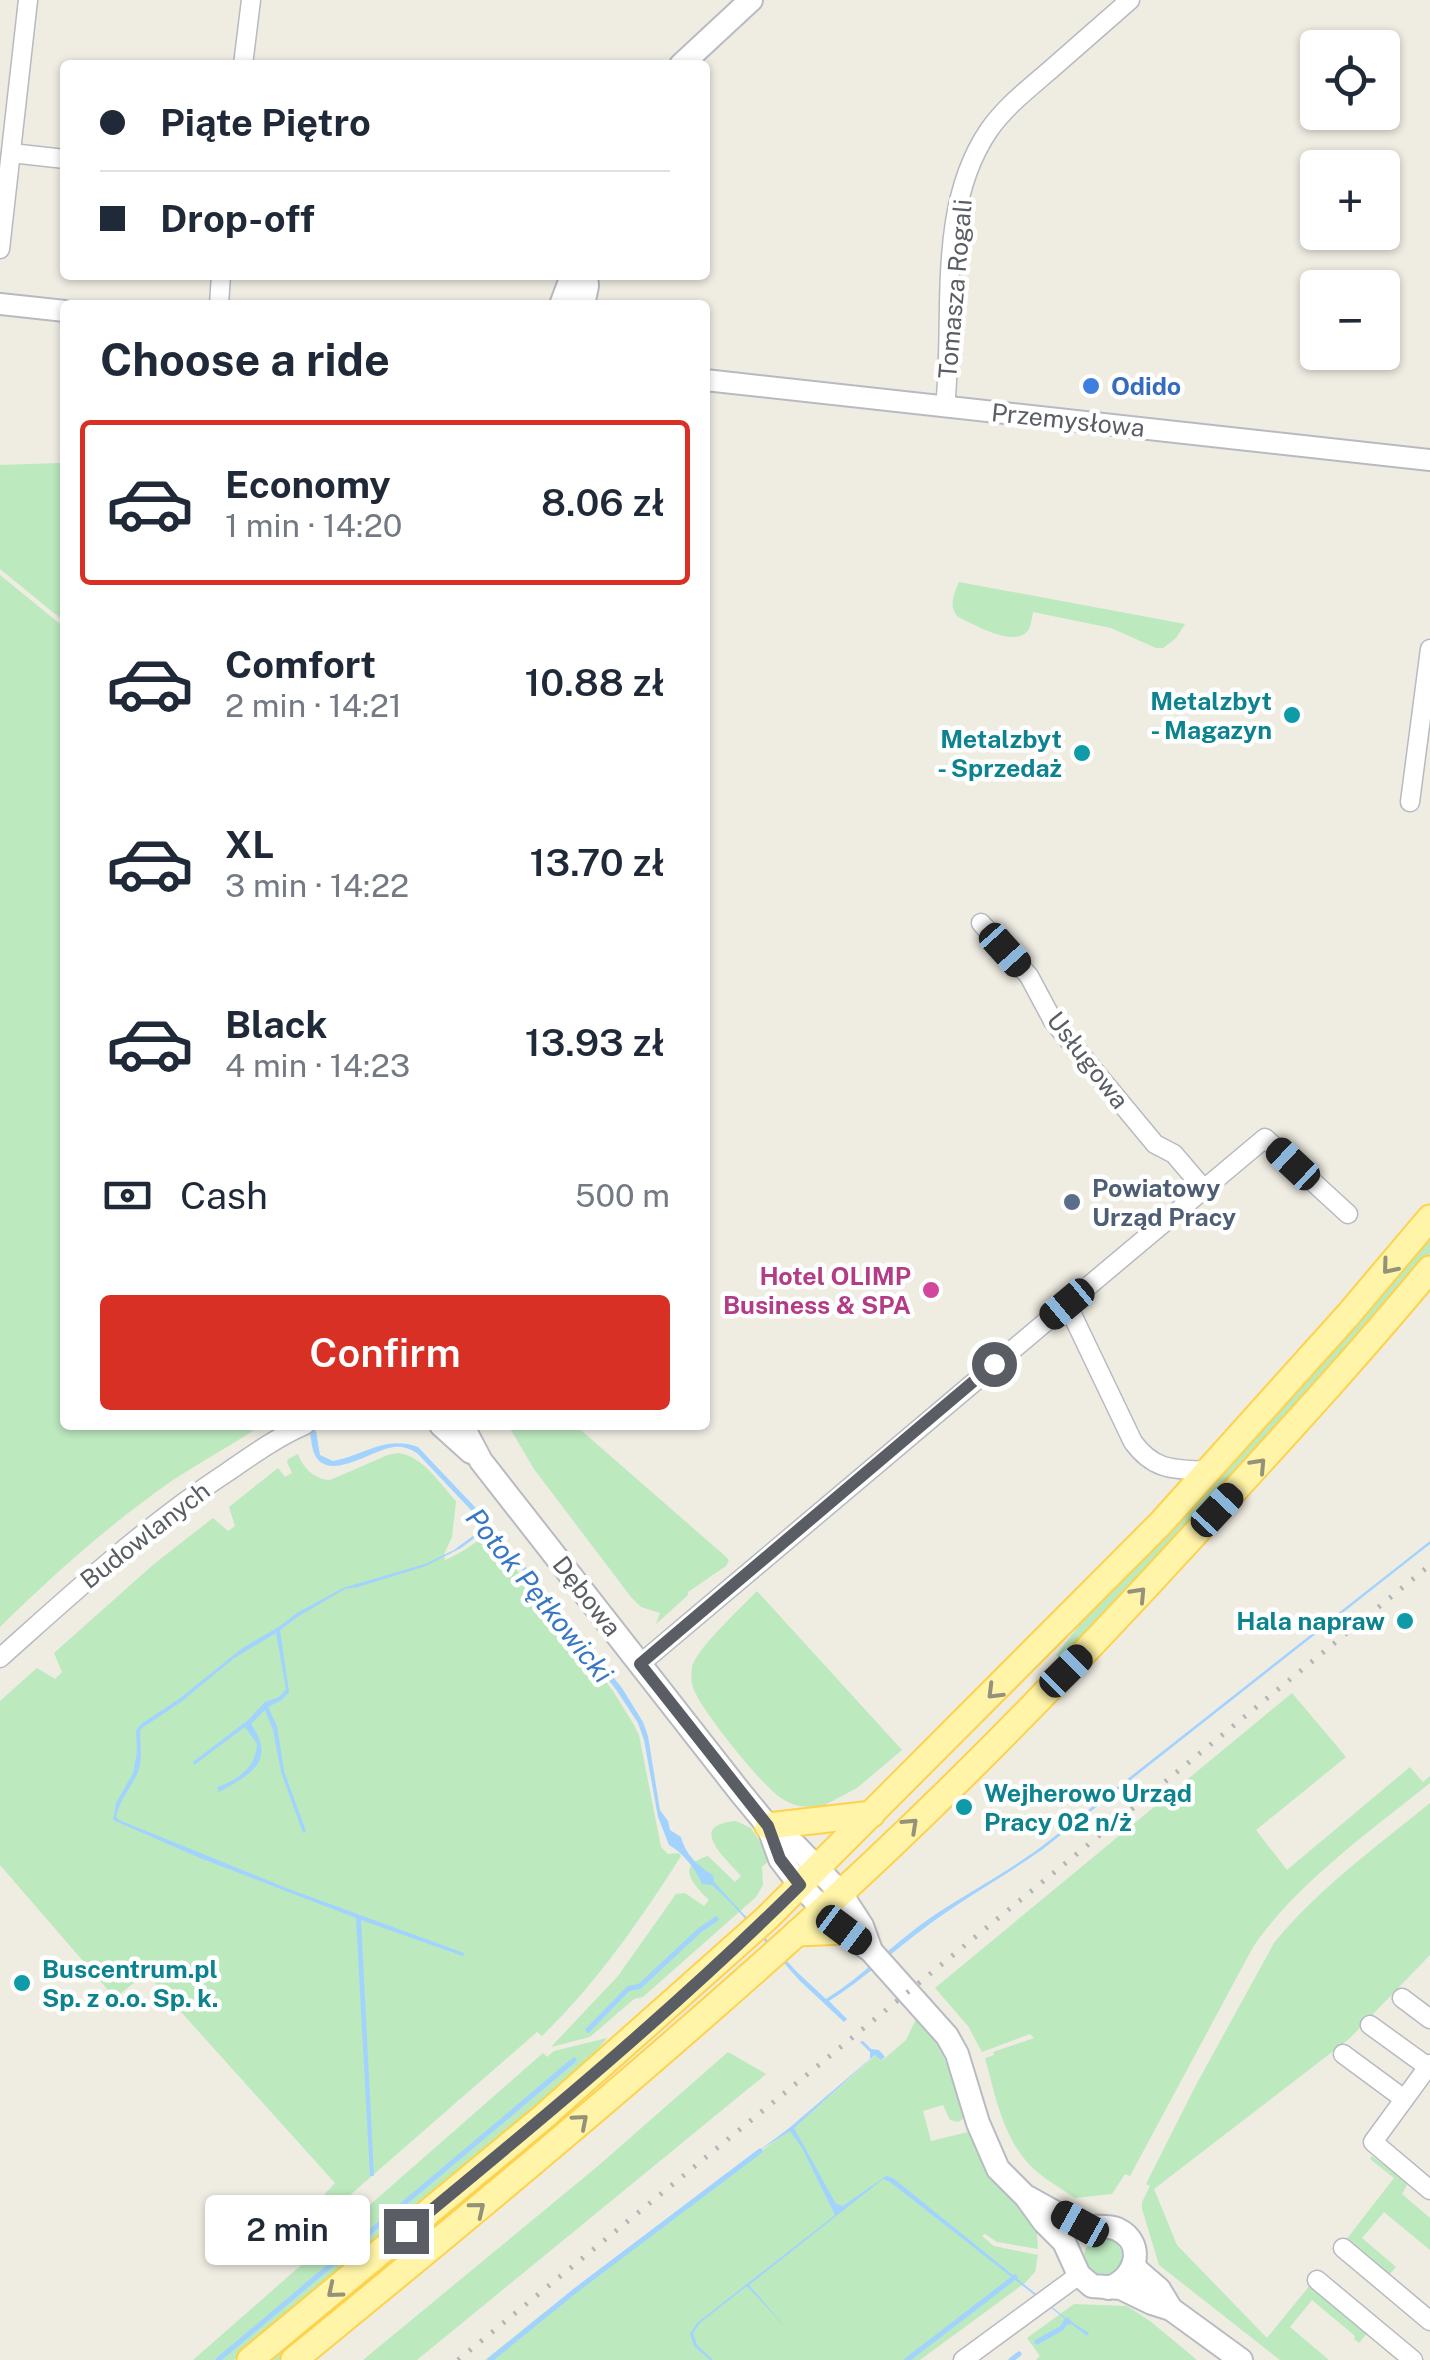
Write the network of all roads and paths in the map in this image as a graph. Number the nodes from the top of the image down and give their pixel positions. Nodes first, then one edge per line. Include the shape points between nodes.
1 (28, 0) edge
2 (250, 0) edge
3 (751, 0) edge
4 (1130, 0) edge
5 (244, 60) edge
6 (685, 60) edge
7 (11, 153) junction
8 (60, 158) edge
9 (0, 249) edge
10 (0, 304) edge
11 (60, 310) edge
12 (710, 381) edge
13 (946, 407) junction
14 (1430, 460) edge
15 (1430, 649) edge
16 (1410, 802) dead end
17 (981, 924) dead end
18 (1202, 1188) junction
19 (1348, 1214) dead end
20 (1430, 1218) edge
21 (1430, 1269) edge
22 (1067, 1304) junction
23 (295, 1430) edge
24 (447, 1430) edge
25 (465, 1430) edge
26 (481, 1461) junction
27 (1207, 1472) junction
28 (0, 1658) edge
29 (640, 1664) junction
30 (872, 1814) junction
31 (768, 1826) junction
32 (808, 1877) junction
33 (831, 1900) junction
34 (844, 1930) junction
35 (797, 1932) junction
36 (871, 1951) junction
37 (1402, 1998) dead end
38 (1430, 2019) edge
39 (1370, 2024) dead end
40 (1343, 2054) dead end
41 (1429, 2066) edge
42 (1404, 2099) junction
43 (1430, 2190) edge
44 (1026, 2197) junction
45 (1098, 2227) junction
46 (1342, 2248) dead end
47 (1134, 2264) junction
48 (1076, 2266) junction
49 (1317, 2280) dead end
50 (1108, 2288) junction
51 (1171, 2309) junction
52 (1430, 2320) edge
53 (250, 2360) edge
54 (294, 2360) edge
55 (963, 2360) edge
56 (1240, 2360) edge
57 (1413, 2360) edge

1 - 7 street
2 - 5 street
3 - 6 main road
4 - 13 street, Tomasza Rogali via 1018,98 978,150 954,233
7 - 8 street
7 - 9 street
10 - 11 street
12 - 13 street, Przemysłowa
13 - 14 street, Przemysłowa
15 - 16 street
17 - 18 street, Usługowa via 1029,976 1053,1021 1155,1144 1174,1154
18 - 19 street via 1265,1138
18 - 22 street
20 -> 27 main road
33 -> 21 main road via 1094,1643
22 - 27 street via 1143,1456 1166,1468
22 - 29 street
23 - 28 street, Budowlanych via 169,1513
24 - 26 main road, Dębowa
25 - 26 main road, Dębowa
26 - 29 main road, Dębowa
27 -> 30 main road
29 - 31 main road, Dębowa
30 - 31 main road
30 - 32 main road
31 - 32 main road, Dębowa via 796,1846
32 - 33 main road, Dębowa
32 -> 53 main road via 556,2106
33 - 34 main road
33 - 35 main road
33 - 36 main road via 862,1926
34 - 35 main road
34 - 36 main road
54 -> 35 main road via 508,2185
36 - 44 main road via 946,2036 987,2147
37 - 38 street
39 - 41 street
40 - 42 street
41 - 42 street
42 - 43 street via 1373,2142
44 - 45 main road
44 - 48 main road
45 - 47 main road via 1114,2228 1128,2239
45 - 48 main road via 1074,2249
46 - 52 street
47 - 50 main road via 1122,2282
47 - 51 main road
48 - 50 main road via 1092,2286
48 - 55 street
49 - 57 street
50 - 51 main road
51 - 56 main road

